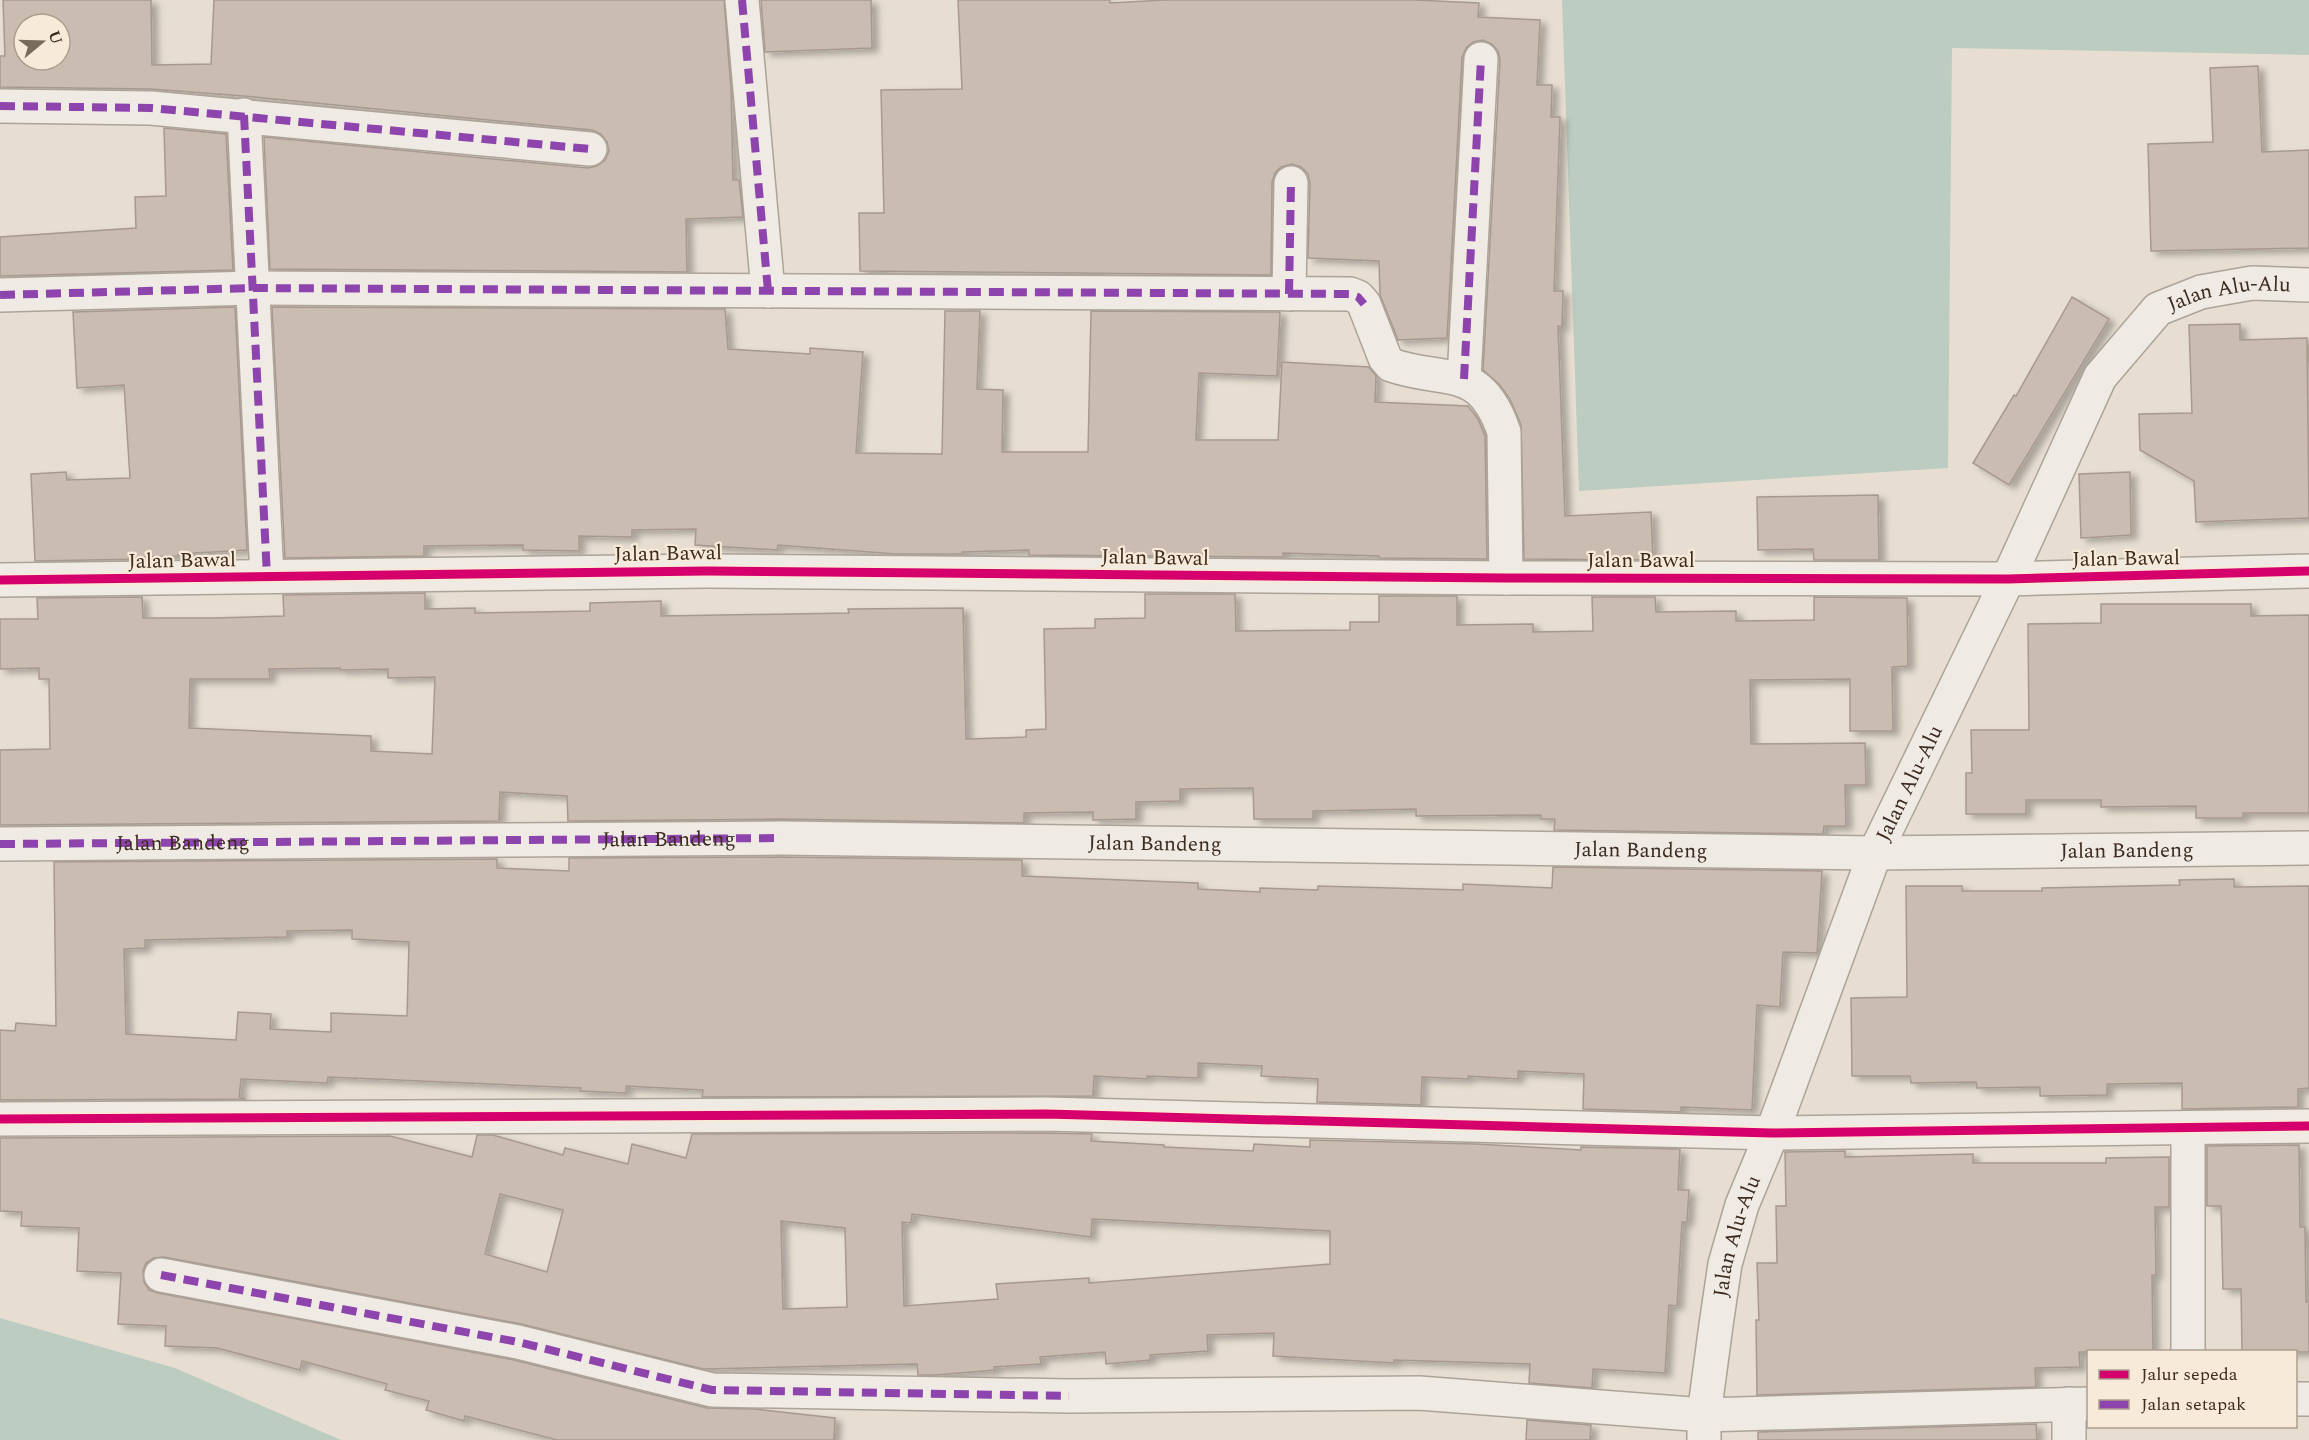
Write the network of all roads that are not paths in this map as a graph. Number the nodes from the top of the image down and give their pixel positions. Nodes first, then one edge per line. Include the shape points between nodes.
1 (742, 0) edge
2 (1481, 59) dead end
3 (0, 106) edge
4 (244, 115) junction
5 (590, 149) dead end
6 (1291, 183) dead end
7 (2309, 285) edge
8 (253, 288) junction
9 (768, 291) junction
10 (1289, 294) junction
11 (0, 295) edge
12 (1464, 379) junction
13 (2309, 572) edge
14 (267, 576) junction
15 (1506, 578) junction
16 (2008, 579) junction
17 (0, 580) edge
18 (0, 844) edge
19 (2309, 848) edge
20 (1875, 853) junction
21 (0, 1119) edge
22 (2309, 1126) edge
23 (2188, 1128) junction
24 (1772, 1133) junction
25 (161, 1275) dead end
26 (2188, 1350) edge
27 (2079, 1404) edge
28 (1704, 1428) edge
29 (2070, 1440) edge

1 - 9 street
2 - 12 street
3 - 4 street via 152,108
4 - 5 street
4 - 8 street
6 - 10 street
7 - 16 street, Jalan Alu-Alu via 2252,283 2201,292 2158,309 2100,377
8 - 9 street
8 - 11 street
8 - 14 street
9 - 10 street
10 - 12 street via 1358,297 1391,365
12 - 15 street via 1488,400 1504,432
13 - 16 street, Jalan Bawal
14 - 15 street, Jalan Bawal via 707,571
14 - 17 street, Jalan Bawal
15 - 16 street, Jalan Bawal
16 - 20 street, Jalan Alu-Alu
18 - 20 street, Jalan Bandeng via 782,838
19 - 20 street, Jalan Bandeng
20 - 24 street, Jalan Alu-Alu
21 - 24 street via 1046,1114
22 - 23 street
23 - 24 street
23 - 26 street
24 - 28 street, Jalan Alu-Alu via 1742,1205 1725,1264
25 - 28 street via 518,1342 712,1390 1069,1396 1419,1393
27 - 28 street
27 - 29 street

